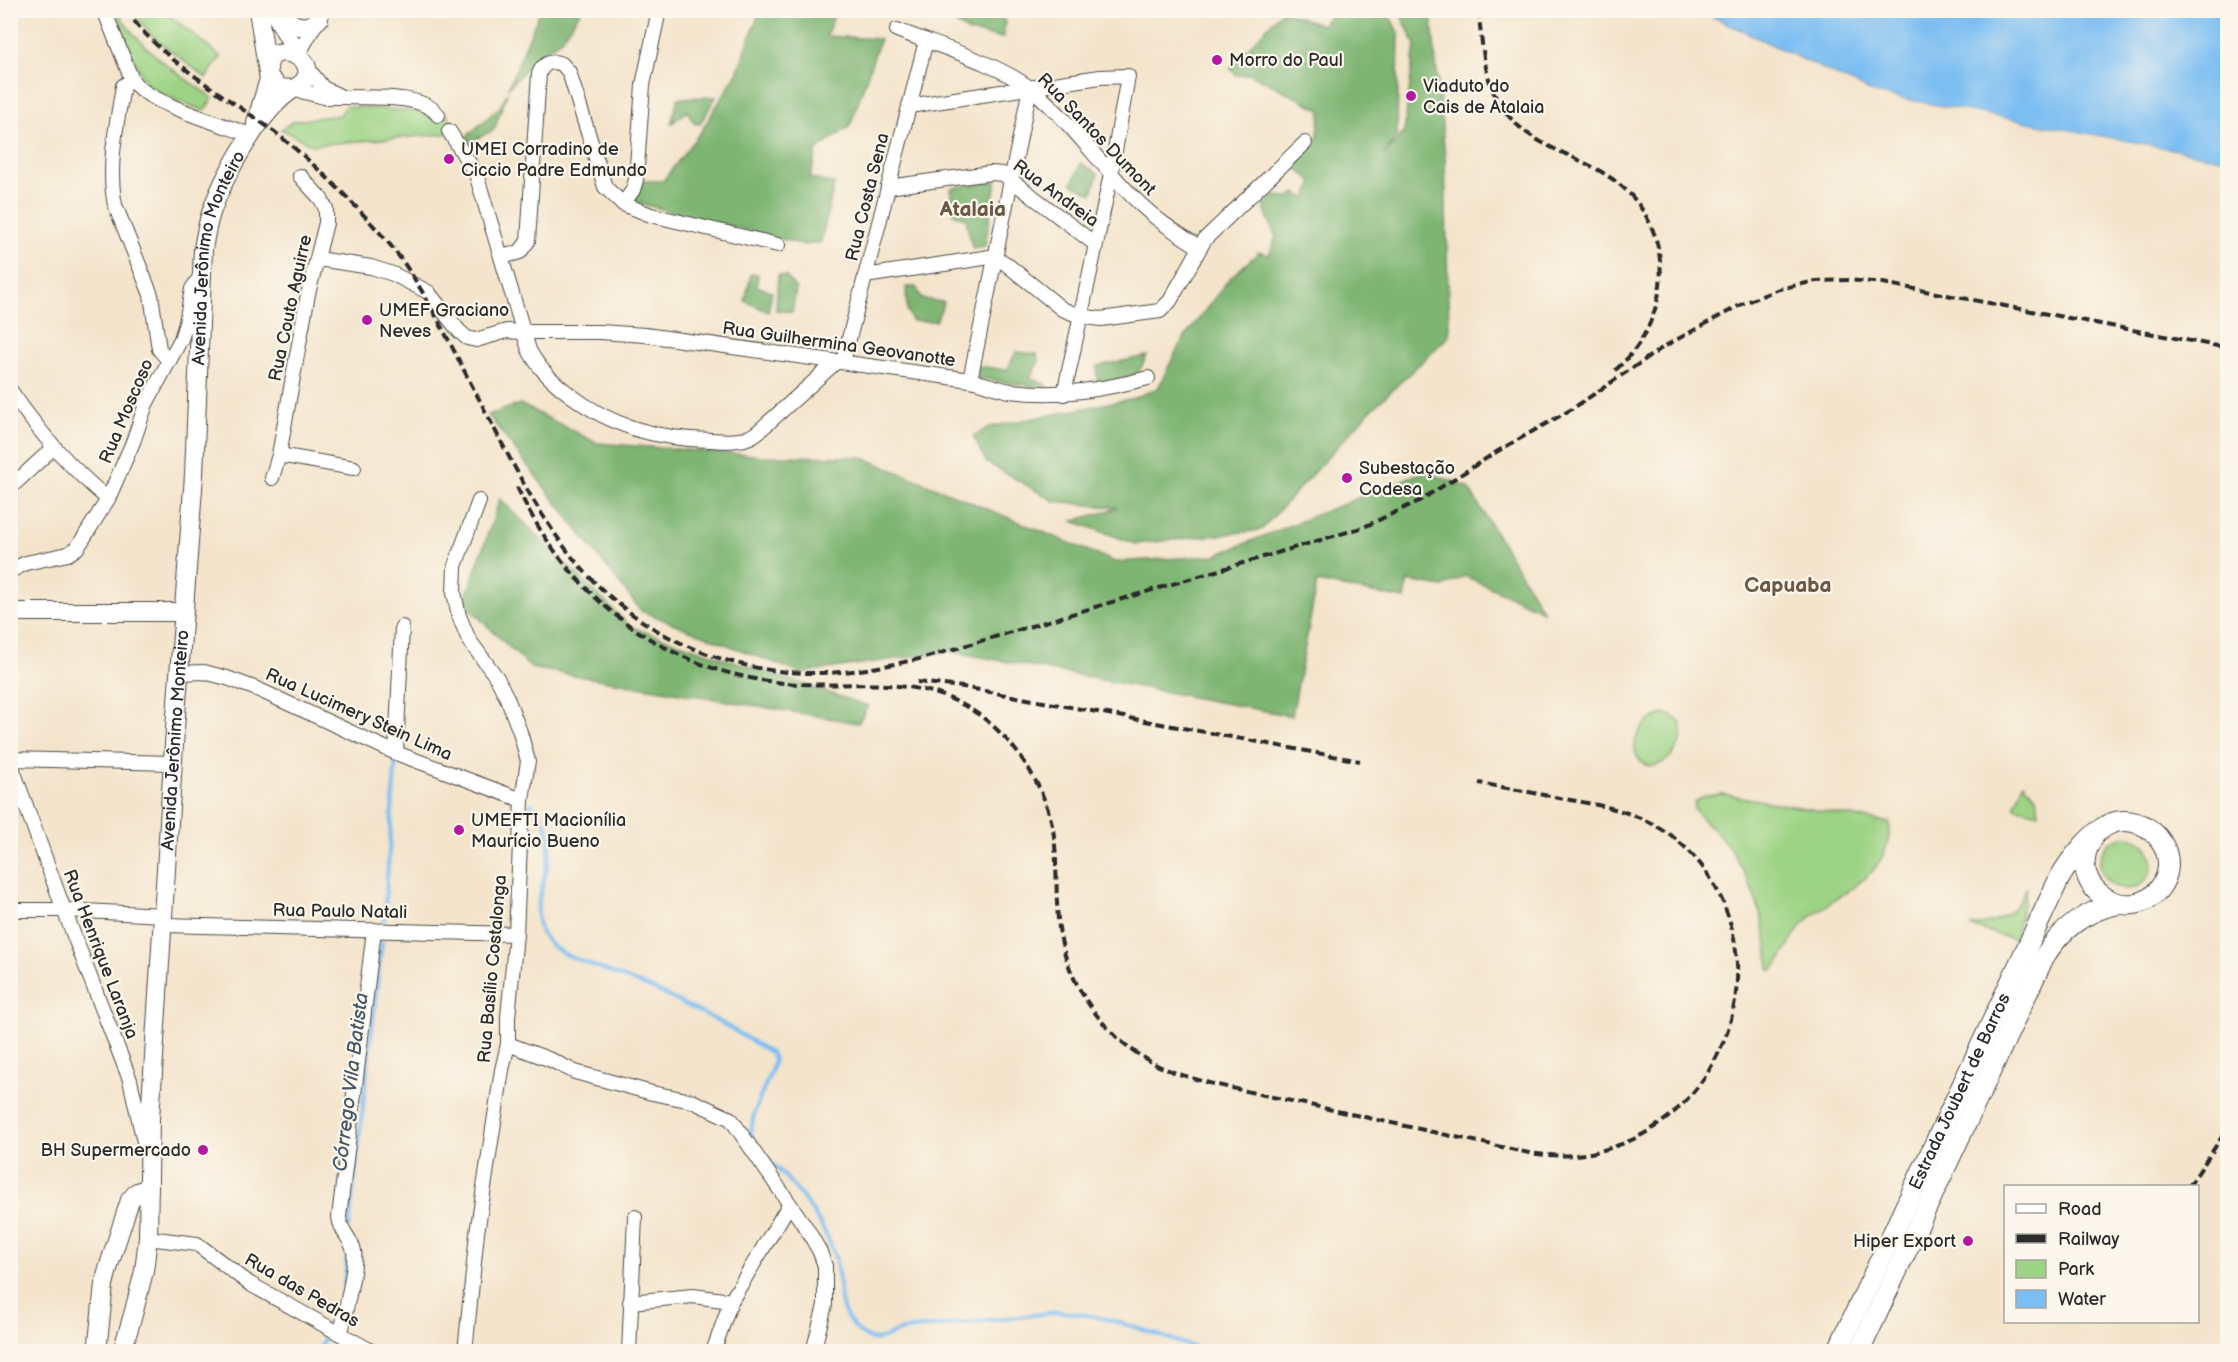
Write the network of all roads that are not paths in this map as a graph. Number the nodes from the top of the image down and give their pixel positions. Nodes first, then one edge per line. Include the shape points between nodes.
1 (104, 10) edge
2 (258, 10) edge
3 (275, 10) edge
4 (659, 10) edge
5 (321, 15) edge
6 (897, 30) dead end
7 (926, 41) junction
8 (302, 61) junction
9 (268, 74) junction
10 (132, 80) junction
11 (1029, 88) junction
12 (293, 89) junction
13 (343, 96) junction
14 (909, 106) junction
15 (438, 115) dead end
16 (450, 131) dead end
17 (251, 135) junction
18 (1305, 143) dead end
19 (1112, 174) junction
20 (300, 176) dead end
21 (1011, 179) junction
22 (888, 187) junction
23 (623, 204) junction
24 (1095, 244) junction
25 (778, 245) dead end
26 (1199, 247) junction
27 (502, 258) junction
28 (995, 258) junction
29 (318, 259) junction
30 (202, 274) junction
31 (865, 276) junction
32 (1080, 316) junction
33 (523, 333) junction
34 (169, 361) junction
35 (840, 362) junction
36 (1148, 378) dead end
37 (970, 380) junction
38 (11, 393) edge
39 (1064, 394) junction
40 (54, 447) junction
41 (279, 455) junction
42 (354, 468) dead end
43 (272, 478) dead end
44 (10, 488) edge
45 (108, 499) junction
46 (479, 501) dead end
47 (10, 571) edge
48 (10, 612) edge
49 (184, 612) junction
50 (402, 627) dead end
51 (179, 673) junction
52 (396, 753) junction
53 (10, 760) edge
54 (174, 763) junction
55 (522, 800) junction
56 (2093, 837) junction
57 (2118, 903) junction
58 (10, 910) edge
59 (64, 910) junction
60 (164, 920) junction
61 (374, 930) junction
62 (516, 934) junction
63 (508, 1044) junction
64 (149, 1161) junction
65 (149, 1188) junction
66 (789, 1205) junction
67 (634, 1217) dead end
68 (148, 1238) junction
69 (731, 1301) junction
70 (630, 1302) junction
71 (331, 1329) junction
72 (97, 1352) edge
73 (122, 1352) edge
74 (373, 1352) edge
75 (465, 1352) edge
76 (629, 1352) edge
77 (713, 1352) edge
78 (813, 1352) edge
79 (1837, 1352) edge
80 (1859, 1352) edge

1 - 10 street
2 - 9 street, Avenida Jerônimo Monteiro
3 - 5 street via 296,26 306,27
3 - 8 street
4 - 23 street via 643,85 636,180
5 - 8 street
6 - 7 street, Rua Santos Dumont
7 - 11 street, Rua Santos Dumont via 1001,71
7 - 14 street, Rua Costa Sena
8 - 9 street via 285,52 276,56
8 - 12 street via 304,80
8 - 13 street via 323,88
9 - 12 street via 276,86
9 - 17 street, Avenida Jerônimo Monteiro
10 - 17 street via 161,101
10 - 34 street, Rua Moscoso via 123,86 112,162 114,198 151,295 159,349
11 - 14 street
11 - 19 street, Rua Santos Dumont
11 - 19 street via 1128,76
11 - 21 street
12 - 13 street via 324,97
12 - 17 street, Avenida Jerônimo Monteiro via 276,103
13 - 15 street via 422,102
14 - 22 street, Rua Costa Sena
16 - 27 street via 476,174
17 - 30 street, Avenida Jerônimo Monteiro via 210,215
18 - 26 street
19 - 24 street
19 - 26 street, Rua Santos Dumont via 1158,220
20 - 29 street, Rua Couto Aguirre via 326,209
21 - 22 street, Rua Andreia via 997,173
21 - 24 street, Rua Andreia
21 - 28 street
22 - 31 street, Rua Costa Sena
23 - 25 street via 662,218
23 - 27 street via 604,187 568,72 562,64 547,63 539,74 528,241 520,252
24 - 32 street
26 - 32 street via 1164,308 1101,319
27 - 33 street
28 - 31 street
28 - 32 street via 1062,309
28 - 37 street
29 - 33 street, Rua Guilhermina Geovanotte via 380,269 428,292 467,338 481,340 507,330
29 - 41 street, Rua Couto Aguirre
30 - 34 street via 192,289 184,332
30 - 49 street, Avenida Jerônimo Monteiro via 195,466
31 - 35 street, Rua Costa Sena
32 - 39 street
33 - 35 street, Rua Guilhermina Geovanotte via 645,335
33 - 35 street via 544,373 592,411 632,429 683,439 750,438
34 - 45 street, Rua Moscoso via 146,405
35 - 37 street, Rua Guilhermina Geovanotte
36 - 39 street, Rua Guilhermina Geovanotte
37 - 39 street, Rua Guilhermina Geovanotte via 1011,391
38 - 40 street
40 - 44 street
40 - 45 street
41 - 42 street
41 - 43 street, Rua Couto Aguirre
45 - 47 street, Rua Moscoso via 77,548 68,554 26,562
46 - 55 street, Rua Basílio Costalonga via 454,566 454,593 469,640 497,678 520,732 528,761
48 - 49 street
49 - 51 street, Avenida Jerônimo Monteiro
50 - 52 street
51 - 52 street, Rua Lucimery Stein Lima via 204,672 237,682
51 - 54 street, Avenida Jerônimo Monteiro
52 - 55 street, Rua Lucimery Stein Lima
53 - 54 street
53 - 59 street, Rua Henrique Laranja
54 - 60 street, Avenida Jerônimo Monteiro
55 - 62 street, Rua Basílio Costalonga
56 - 57 main road via 2084,860 2087,877 2102,897
56 - 57 main road via 2106,826 2130,821 2153,831 2164,844 2168,861 2162,885 2143,901
56 - 79 main road, Estrada Joubert de Barros via 2059,879
57 - 80 main road, Estrada Joubert de Barros via 2075,921 2057,937 2044,957
58 - 59 street, Rua Paulo Natali
59 - 60 street, Rua Paulo Natali
59 - 64 street, Rua Henrique Laranja via 130,1080
60 - 61 street, Rua Paulo Natali
60 - 64 street, Avenida Jerônimo Monteiro
61 - 62 street, Rua Paulo Natali
61 - 71 street via 339,1217 354,1256
62 - 63 street, Rua Basílio Costalonga
63 - 66 street via 574,1072 692,1101 731,1119
63 - 75 street, Rua Basílio Costalonga via 477,1233
64 - 65 street, Avenida Jerônimo Monteiro
65 - 68 street, Avenida Jerônimo Monteiro
65 - 72 street via 137,1192 130,1200 110,1262
66 - 69 street
66 - 78 street via 807,1229 825,1266 825,1305
67 - 70 street
68 - 71 street, Rua das Pedras via 197,1244 250,1284
68 - 73 street, Avenida Jerônimo Monteiro via 135,1311
69 - 70 street via 693,1296
69 - 77 street
70 - 76 street
71 - 74 street, Rua das Pedras

